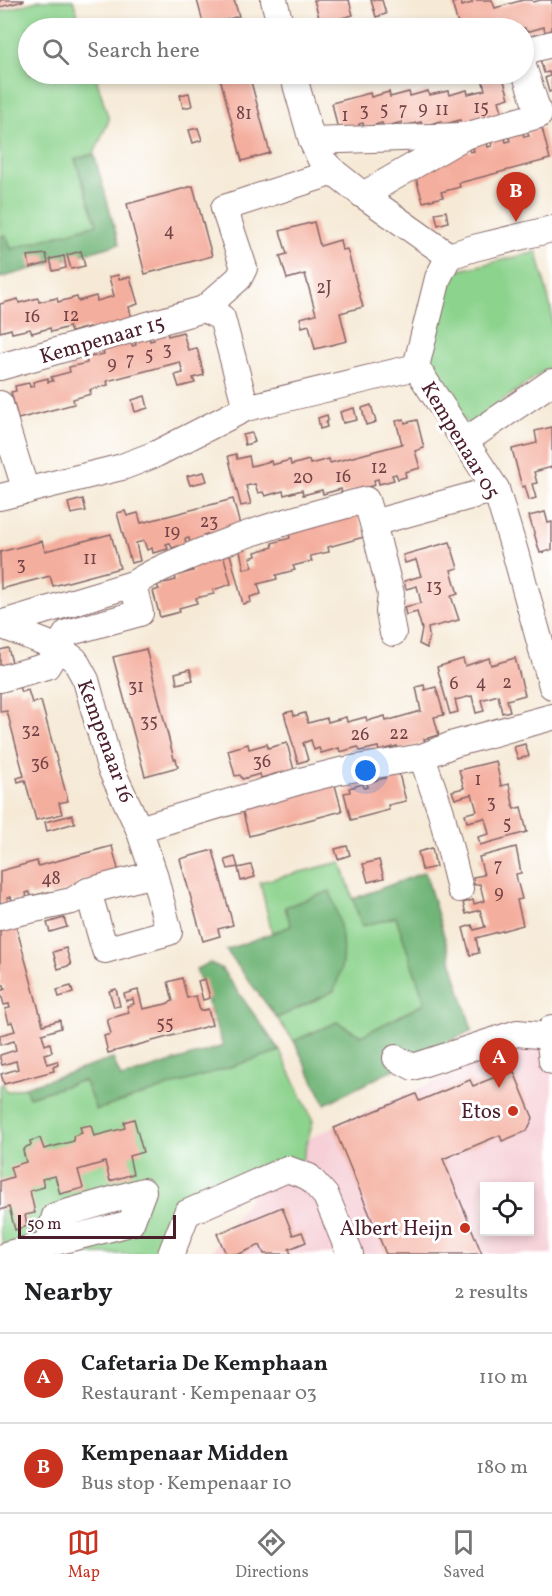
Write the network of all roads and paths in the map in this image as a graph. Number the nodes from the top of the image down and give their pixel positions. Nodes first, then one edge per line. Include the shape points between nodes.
1 (274, 0) edge
2 (278, 18) edge
3 (552, 44) edge
4 (534, 49) edge
5 (296, 84) edge
6 (530, 84) edge
7 (546, 122) edge
8 (465, 136) junction
9 (312, 141) junction
10 (334, 172) junction
11 (363, 195) junction
12 (552, 229) edge
13 (449, 256) junction
14 (204, 309) junction
15 (0, 367) edge
16 (416, 367) junction
17 (552, 382) edge
18 (0, 404) edge
19 (246, 408) junction
20 (5, 441) edge
21 (465, 441) junction
22 (495, 489) junction
23 (26, 491) junction
24 (0, 497) edge
25 (373, 523) junction
26 (133, 584) junction
27 (542, 607) edge
28 (0, 625) edge
29 (393, 633) dead end
30 (59, 648) junction
31 (0, 679) edge
32 (552, 686) edge
33 (552, 717) edge
34 (422, 757) junction
35 (139, 829) junction
36 (154, 874) junction
37 (460, 889) dead end
38 (88, 891) junction
39 (6, 915) edge
40 (551, 1032) edge
41 (396, 1058) dead end
42 (552, 1061) edge
43 (47, 1245) dead end
44 (8, 1254) edge
45 (171, 1254) edge
46 (350, 1254) edge

1 - 2 street
3 - 4 street
5 - 9 street
6 - 7 street
7 - 8 street
8 - 9 street
8 - 11 street
9 - 10 street via 320,158
10 - 11 street
10 - 14 street, Kempenaar 15 via 224,208 244,268 239,278
11 - 13 street
12 - 13 street
13 - 16 street via 438,278
14 - 15 street, Kempenaar 15
14 - 19 street via 222,318
16 - 19 street
16 - 21 street, Kempenaar 05
17 - 21 street
18 - 20 street
19 - 23 street via 122,467
20 - 23 street
21 - 22 street, Kempenaar 05
22 - 25 street
22 - 27 street, Kempenaar 05 via 515,552
23 - 24 street
25 - 26 street, Kempenaar 16 via 366,500 231,540 151,572
25 - 29 street via 391,594
26 - 28 street, Kempenaar 16
26 - 30 street, Kempenaar 16 via 140,613 67,633
27 - 32 street, Kempenaar 05
28 - 30 street, Kempenaar 16
30 - 31 street, Kempenaar 16 via 47,666
30 - 35 street, Kempenaar 16 via 75,660 86,680 110,767
33 - 34 street via 454,744
34 - 35 street via 340,771
34 - 37 street via 441,812
35 - 36 street, Kempenaar 16
36 - 38 street
36 - 38 street, Kempenaar 16 via 169,932 105,950
38 - 39 street via 72,901
40 - 41 street via 517,1033 413,1067
40 - 42 street
43 - 44 street
45 - 46 street via 187,1213 287,1169 309,1177 326,1196

